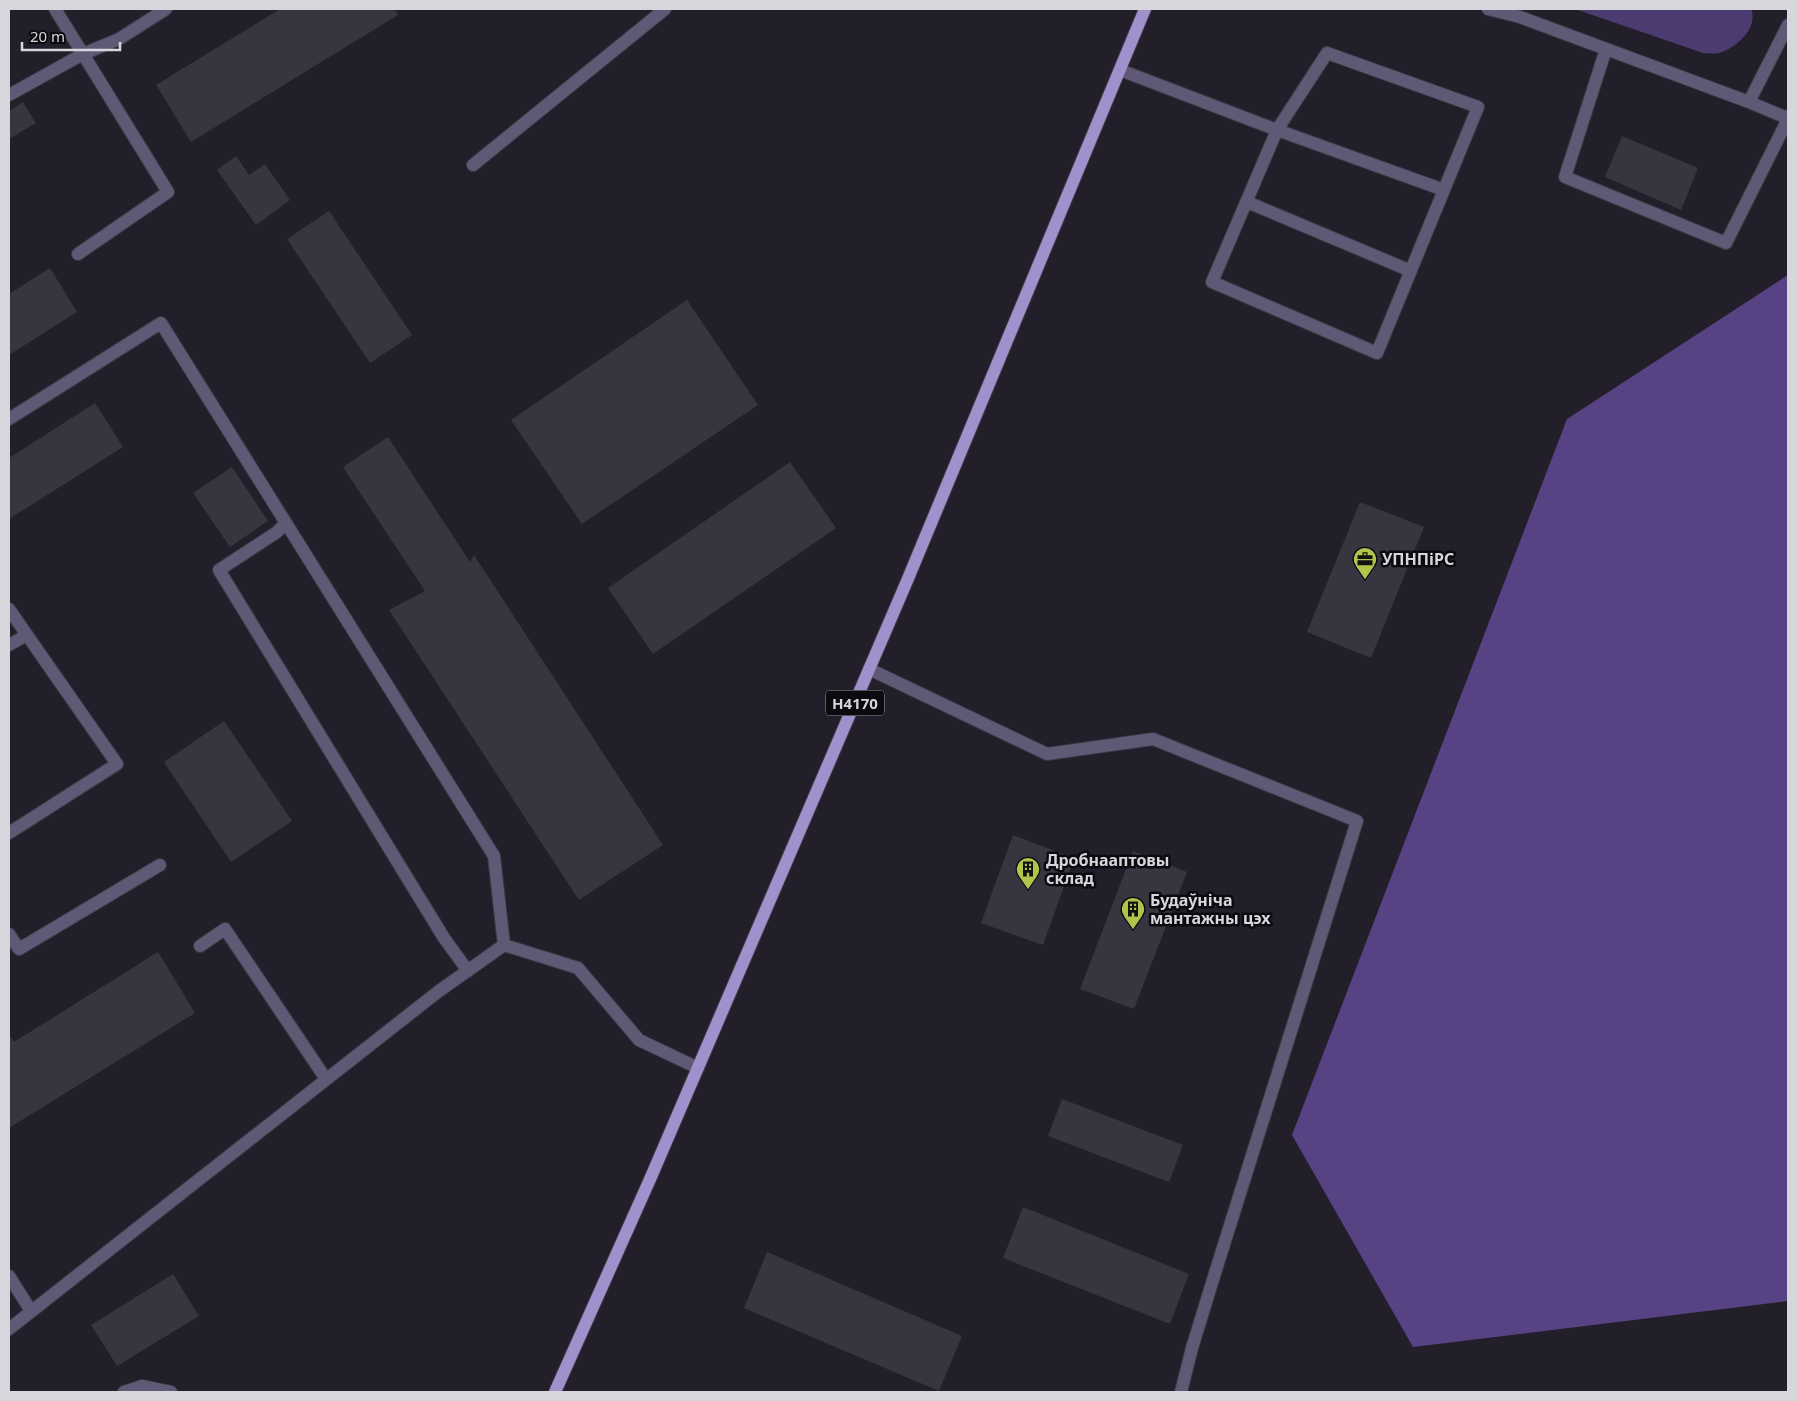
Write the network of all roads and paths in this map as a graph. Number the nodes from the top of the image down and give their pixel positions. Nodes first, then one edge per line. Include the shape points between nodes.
1 (55, 9) edge
2 (166, 9) edge
3 (665, 9) edge
4 (1145, 9) edge
5 (1488, 9) edge
6 (1521, 13) edge
7 (1788, 25) edge
8 (1606, 49) junction
9 (83, 54) junction
10 (1120, 70) junction
11 (9, 95) edge
12 (1749, 102) junction
13 (1788, 118) edge
14 (1277, 130) junction
15 (473, 165) dead end
16 (1444, 190) junction
17 (1247, 202) junction
18 (78, 254) dead end
19 (1411, 271) junction
20 (9, 419) edge
21 (286, 523) junction
22 (9, 609) edge
23 (27, 634) junction
24 (9, 645) edge
25 (870, 669) junction
26 (9, 833) edge
27 (160, 864) dead end
28 (9, 934) edge
29 (504, 945) junction
30 (200, 946) dead end
31 (468, 971) junction
32 (698, 1068) junction
33 (326, 1079) junction
34 (9, 1276) edge
35 (31, 1311) junction
36 (9, 1329) edge
37 (124, 1392) edge
38 (171, 1392) edge
39 (555, 1392) edge
40 (1180, 1392) edge

1 - 9 lane
2 - 9 lane via 119,39
3 - 15 lane
4 - 10 main road, Н4170
5 - 6 lane
6 - 8 lane
7 - 12 lane
8 - 12 lane
8 - 13 lane via 1565,177 1726,243
9 - 11 lane
9 - 18 lane via 168,192
10 - 14 lane
10 - 25 main road, Н4170
12 - 13 lane
14 - 16 lane
14 - 16 lane via 1327,53 1478,107
14 - 17 lane
16 - 19 lane
17 - 19 lane
17 - 19 lane via 1212,282 1377,353
20 - 21 lane via 161,323
21 - 29 lane via 494,856
21 - 31 lane via 219,570 444,938
22 - 23 lane
23 - 24 lane
23 - 26 lane via 117,764
25 - 32 main road, Н4170
25 - 40 lane via 1046,754 1153,739 1357,821
27 - 28 lane via 19,949
29 - 31 lane
29 - 32 lane via 578,968 639,1040
30 - 33 lane via 225,929
31 - 33 lane
32 - 39 main road, Н4170
33 - 35 lane
34 - 35 lane
35 - 36 lane
37 - 38 lane via 142,1386

